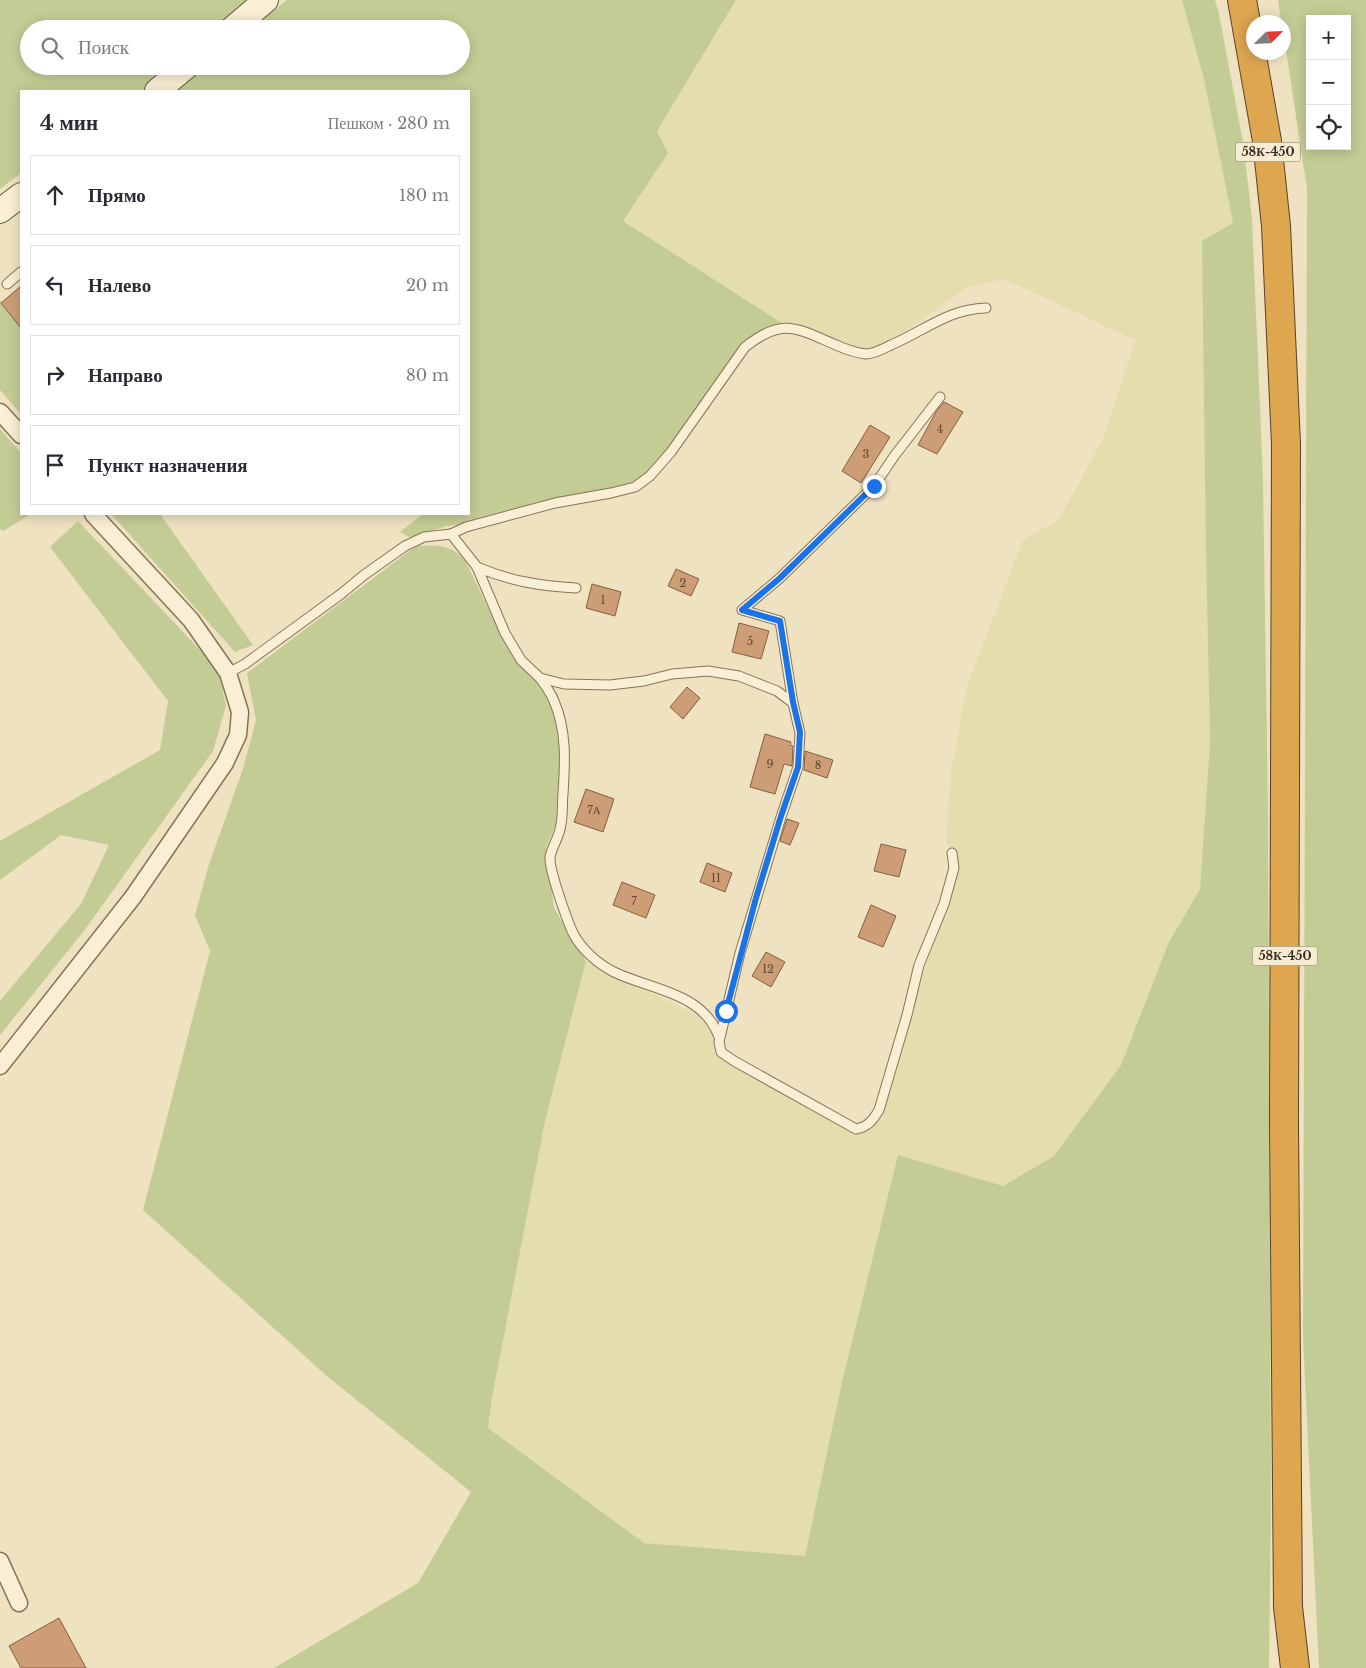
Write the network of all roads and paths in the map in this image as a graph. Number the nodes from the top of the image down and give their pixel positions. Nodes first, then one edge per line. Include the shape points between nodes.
1 (266, 0) edge
2 (1242, 0) edge
3 (243, 20) edge
4 (176, 75) edge
5 (158, 90) edge
6 (20, 196) edge
7 (0, 210) edge
8 (20, 273) edge
9 (7, 284) dead end
10 (986, 308) dead end
11 (940, 398) dead end
12 (0, 412) edge
13 (20, 434) edge
14 (94, 515) edge
15 (451, 534) junction
16 (477, 567) junction
17 (576, 588) dead end
18 (228, 673) junction
19 (540, 678) junction
20 (793, 702) junction
21 (952, 853) dead end
22 (720, 1038) junction
23 (0, 1066) edge
24 (0, 1561) edge
25 (20, 1603) dead end
26 (1295, 1668) edge

1 - 3 street
2 - 26 highway, 58К-450 via 1267,141 1276,226 1285,434 1284,1123 1288,1607
4 - 5 street
6 - 7 street
8 - 9 lane
10 - 15 lane via 954,313 867,354 787,327 759,336 745,347 671,452 650,476 635,487 546,505
11 - 20 lane via 874,486 780,578 742,610 780,621
12 - 13 street
14 - 18 street via 191,620
15 - 16 lane
15 - 18 lane via 424,537 405,546 245,664
16 - 17 lane via 522,582
16 - 19 lane via 504,633 521,660
18 - 23 street via 240,712 238,735 225,763 133,897
19 - 20 lane via 564,684 610,685 708,671 739,676 777,691
19 - 22 lane via 554,698 565,745 561,826 550,858 574,934 588,953 614,972 661,988 702,1010
20 - 22 lane via 800,732 798,767 745,935
21 - 22 lane via 954,868 944,904 919,965 879,1110 864,1127 856,1129 734,1061 721,1052
24 - 25 street

